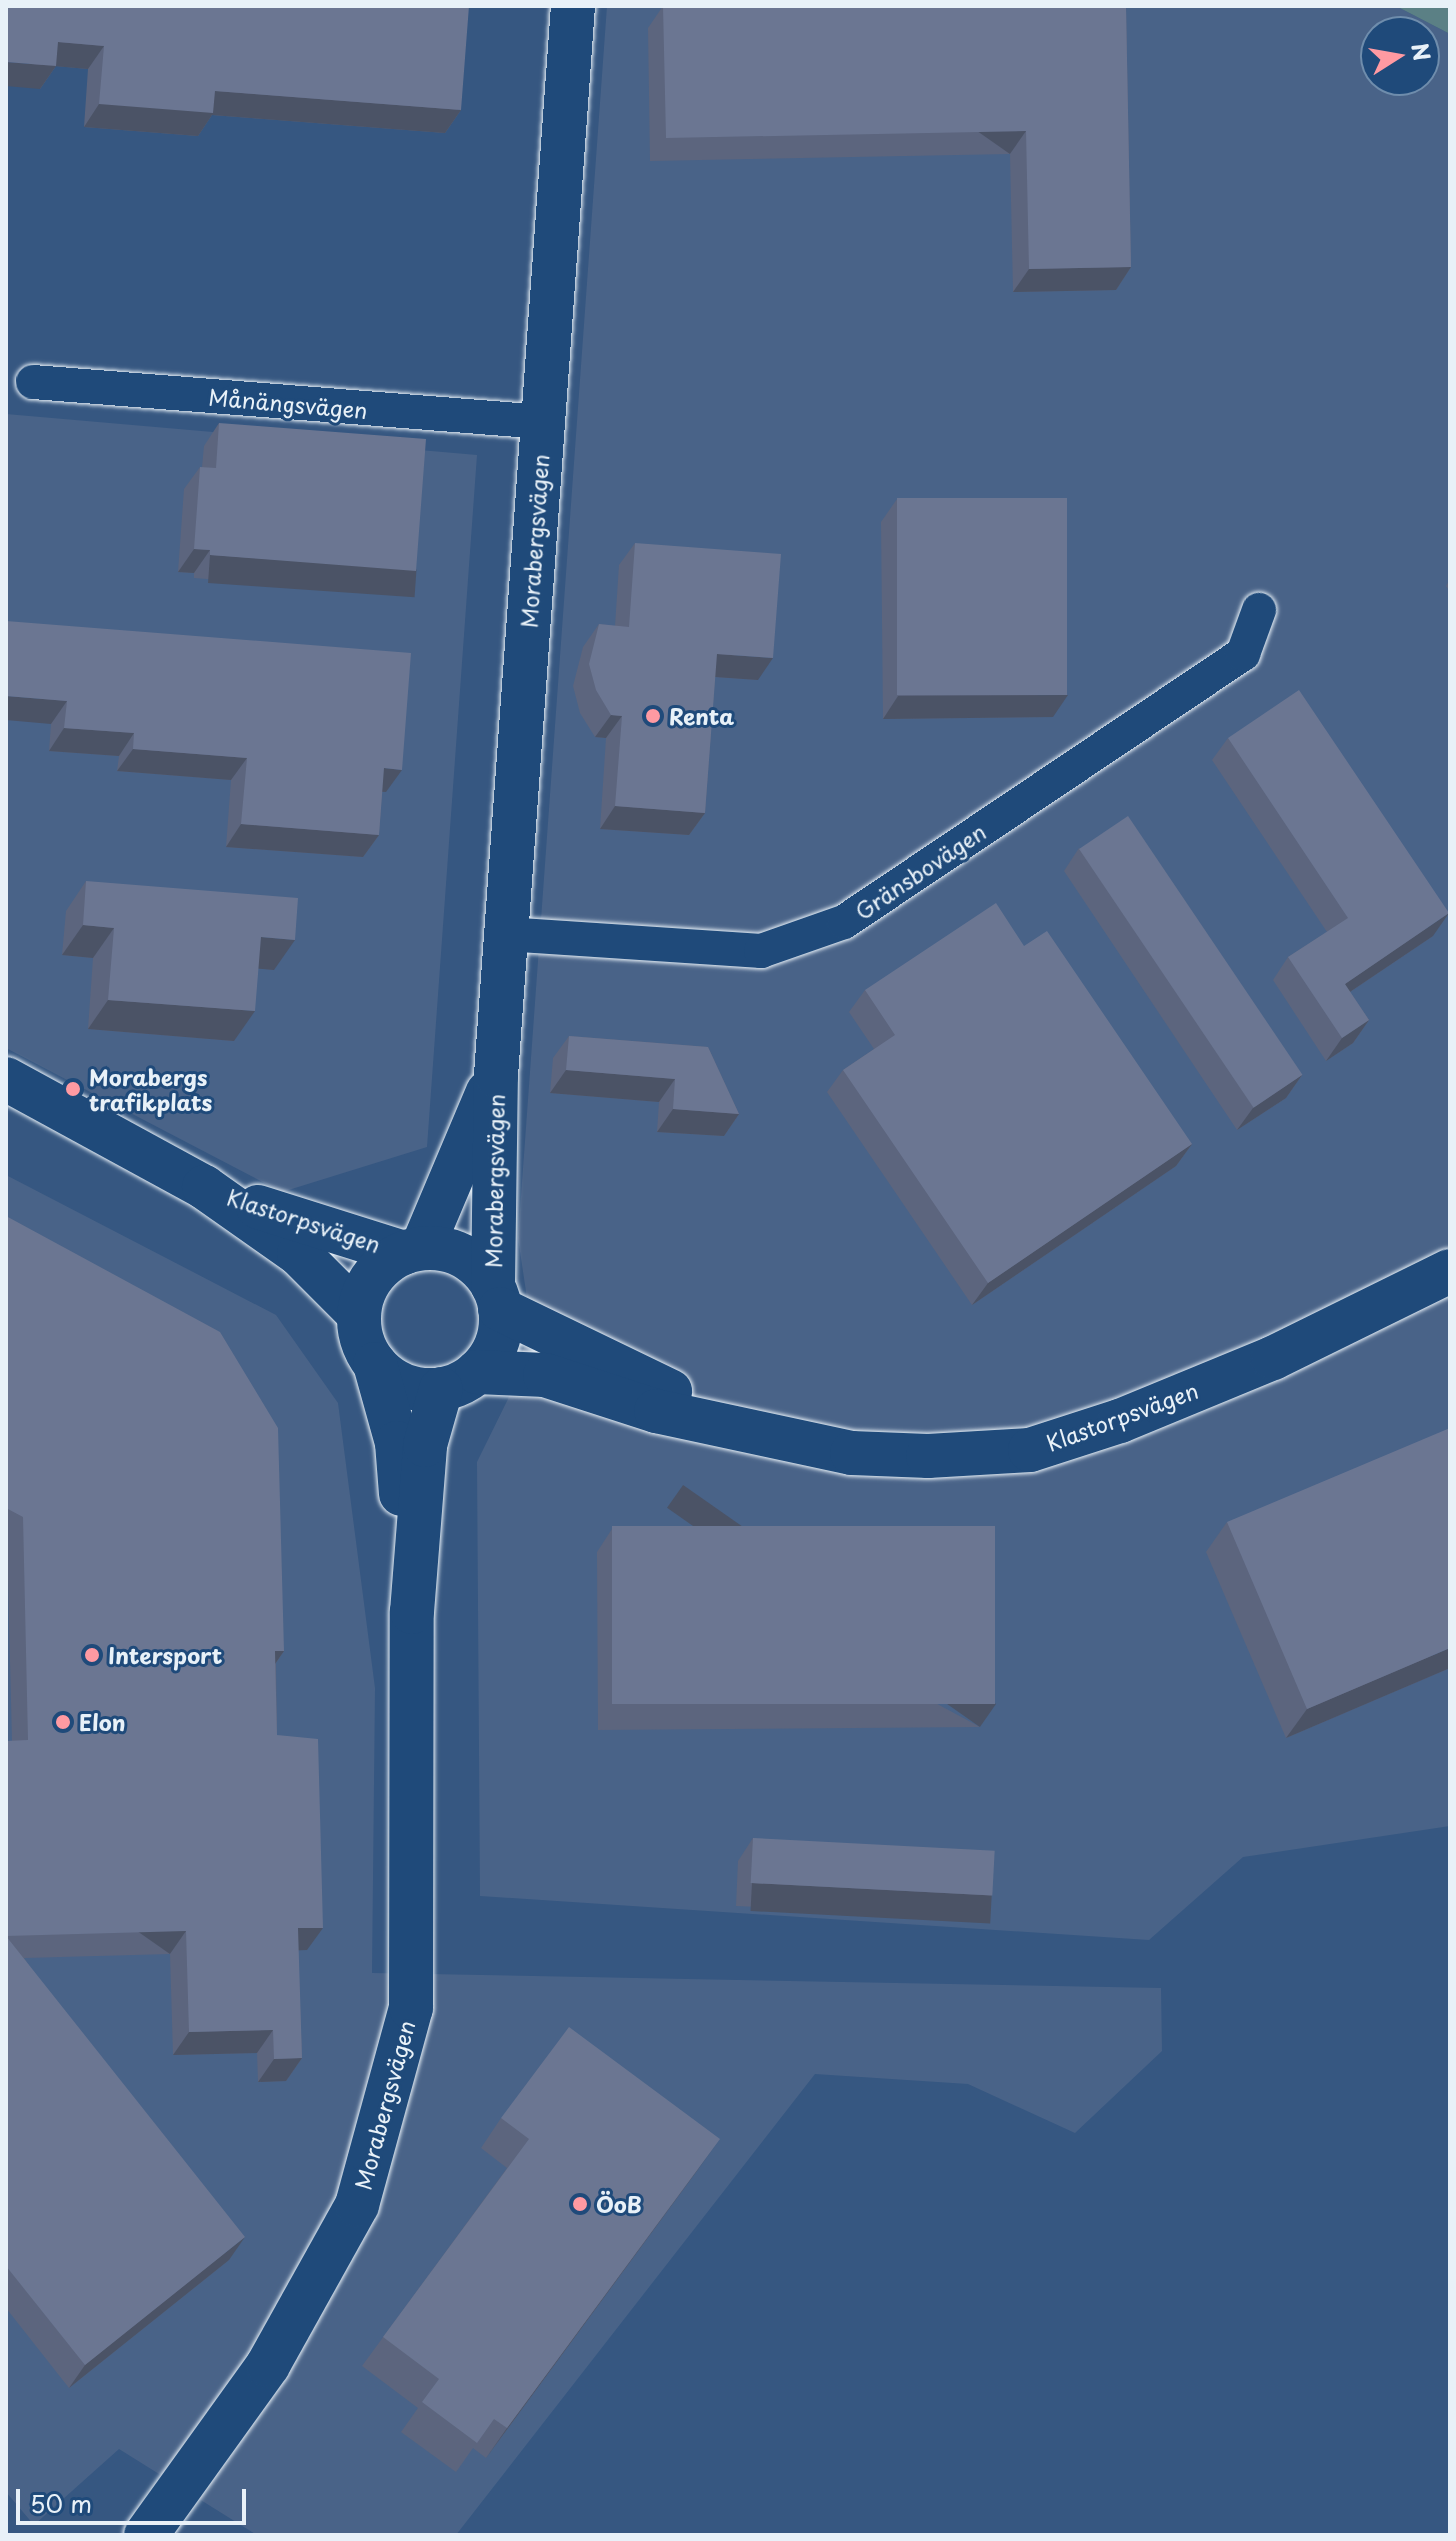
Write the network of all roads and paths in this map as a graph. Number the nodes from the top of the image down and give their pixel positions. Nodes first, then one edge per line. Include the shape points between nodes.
1 (573, 6) edge
2 (33, 382) dead end
3 (543, 422) junction
4 (1259, 610) dead end
5 (505, 934) junction
6 (496, 1075) junction
7 (6, 1079) edge
8 (204, 1187) junction
9 (413, 1251) junction
10 (1450, 1271) edge
11 (497, 1298) junction
12 (359, 1314) junction
13 (375, 1364) junction
14 (459, 1381) junction
15 (770, 1439) junction
16 (412, 1612) junction
17 (146, 2535) edge

1 - 3 street, Morabergsvägen
2 - 3 street, Månängsvägen
3 - 5 street, Morabergsvägen
4 - 5 street, Gränsbovägen via 1243,654 844,922 761,951
5 - 6 street, Morabergsvägen
6 - 9 street, Morabergsvägen
6 - 11 street, Morabergsvägen
7 - 8 street, Klastorpsvägen
8 - 9 street, Klastorpsvägen via 296,1222
8 - 12 street, Klastorpsvägen via 299,1254
9 - 11 street via 458,1254 478,1267
9 - 12 street via 373,1277
10 - 15 street, Klastorpsvägen via 1273,1358 1120,1421 1030,1450 928,1456 852,1453
11 - 14 street via 500,1334
11 - 15 street, Klastorpsvägen
12 - 13 street via 362,1340
13 - 14 street via 407,1386
13 - 16 street, Morabergsvägen via 397,1443
14 - 15 street, Klastorpsvägen via 545,1375 656,1411
14 - 16 street, Morabergsvägen via 425,1445
16 - 17 street, Morabergsvägen via 411,2008 357,2205 268,2365

